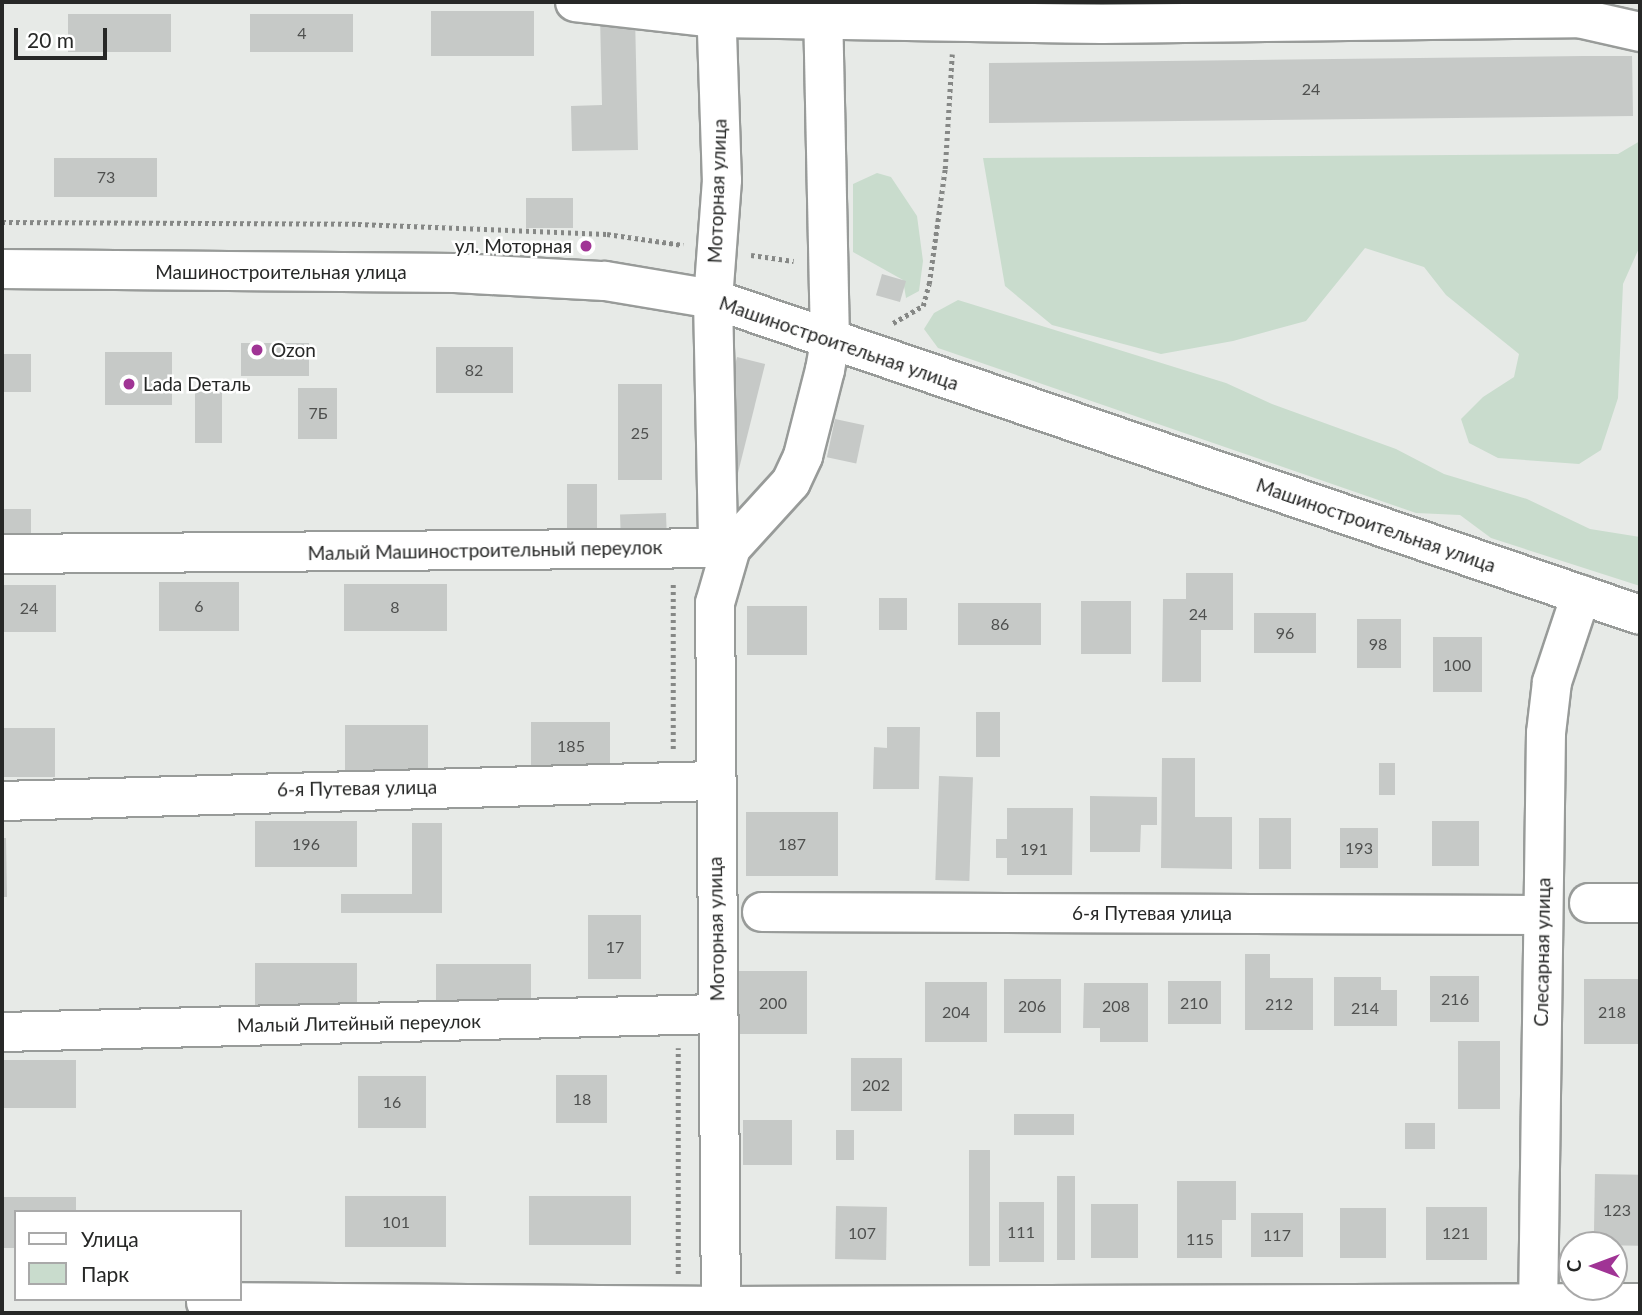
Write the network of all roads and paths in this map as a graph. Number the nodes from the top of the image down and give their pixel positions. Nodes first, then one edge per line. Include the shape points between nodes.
1 (575, 2) edge
2 (823, 9) edge
3 (716, 10) edge
4 (939, 10) edge
5 (1578, 10) edge
6 (1101, 13) edge
7 (1640, 32) edge
8 (2, 222) edge
9 (716, 249) junction
10 (795, 261) dead end
11 (2, 269) edge
12 (713, 299) junction
13 (884, 325) dead end
14 (830, 341) junction
15 (725, 548) junction
16 (2, 554) edge
17 (1581, 595) junction
18 (1640, 615) edge
19 (713, 781) junction
20 (2, 800) edge
21 (1588, 903) dead end
22 (1640, 903) edge
23 (762, 912) dead end
24 (1542, 915) junction
25 (717, 1014) junction
26 (2, 1032) edge
27 (206, 1302) dead end
28 (1640, 1303) edge
29 (1538, 1308) edge
30 (721, 1310) edge

1 - 3 street
2 - 3 street
2 - 4 street
2 - 14 street
3 - 9 street, Моторная улица via 722,180
4 - 6 street
4 - 13 path via 952,49 945,169 929,284 923,306 903,321
5 - 6 street
5 - 7 street
8 - 9 path via 413,226 607,234
9 - 10 path
9 - 12 street, Моторная улица
11 - 12 street, Машиностроительная улица via 455,273 605,281
12 - 14 street, Машиностроительная улица
12 - 15 street, Моторная улица
14 - 15 street via 821,392 791,482
14 - 17 street, Машиностроительная улица
15 - 16 street, Малый Машиностроительный переулок
15 - 19 street, Моторная улица via 715,603
17 - 18 street, Машиностроительная улица
17 - 24 street, Слесарная улица via 1552,682
19 - 20 street, 6-я Путевая улица
19 - 25 street, Моторная улица
21 - 22 street
23 - 24 street, 6-я Путевая улица
24 - 29 street, Слесарная улица
25 - 26 street, Малый Литейный переулок
25 - 30 street, Моторная улица
27 - 30 street
28 - 29 street
29 - 30 street

